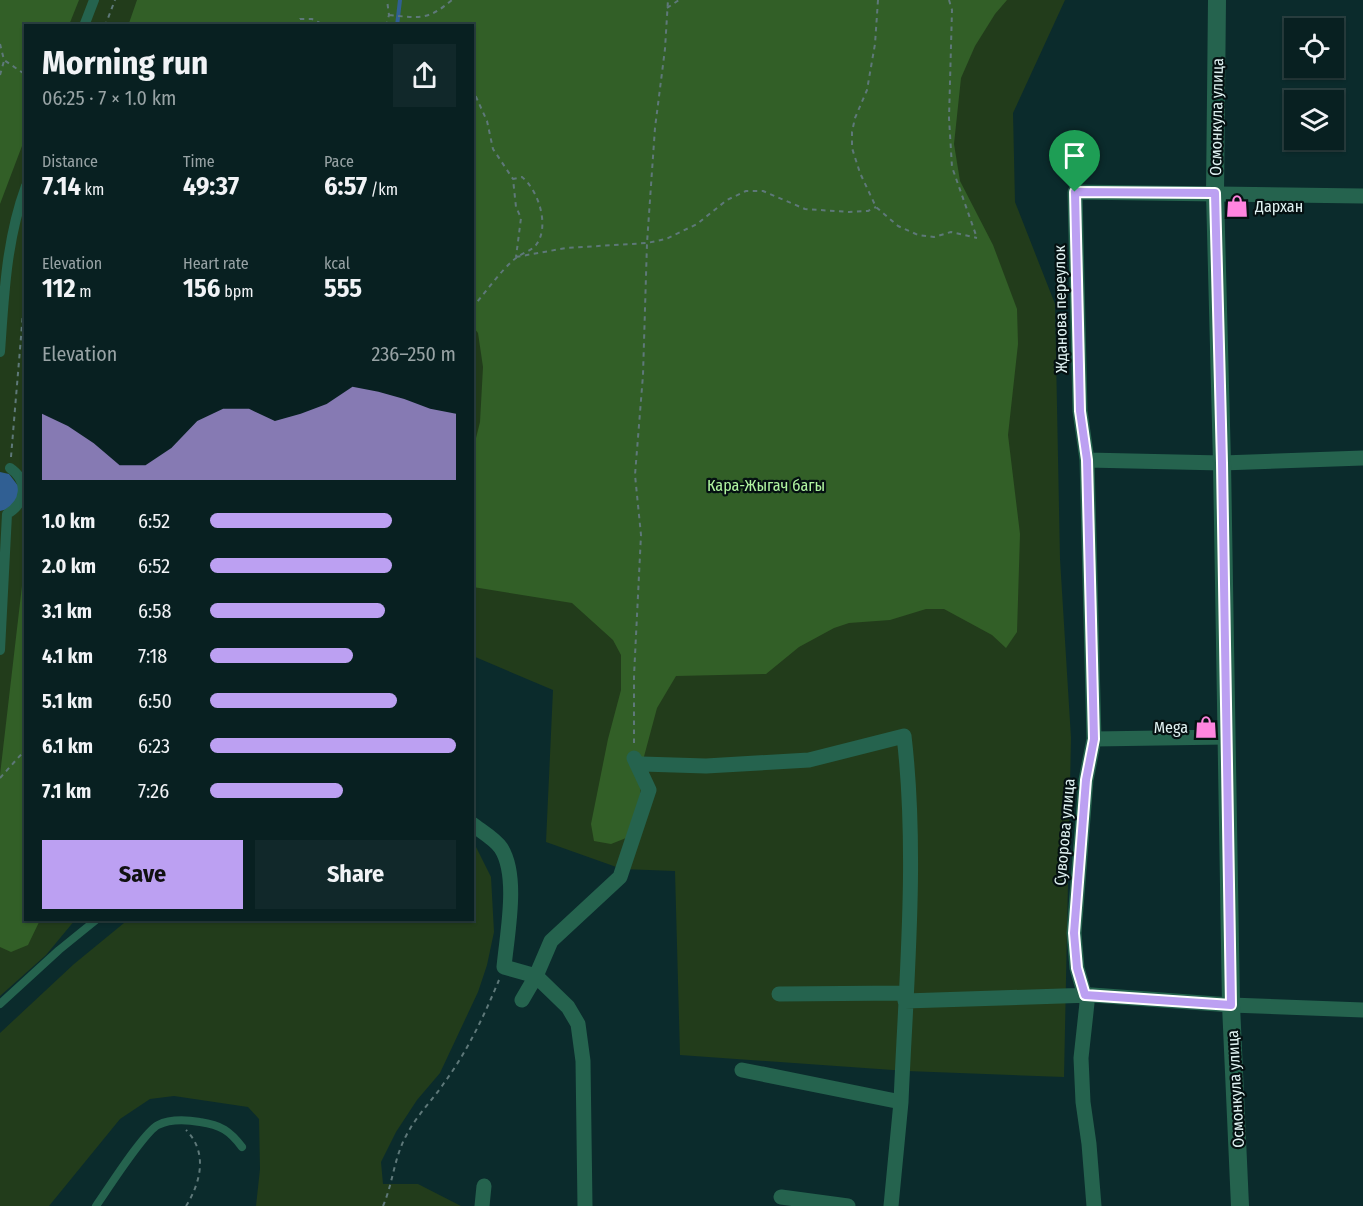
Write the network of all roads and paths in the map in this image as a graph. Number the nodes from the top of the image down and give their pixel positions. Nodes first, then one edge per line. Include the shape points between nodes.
1 (94, 0) edge
2 (115, 0) edge
3 (387, 0) edge
4 (452, 0) edge
5 (668, 0) edge
6 (679, 0) edge
7 (878, 0) edge
8 (949, 0) edge
9 (1217, 0) edge
10 (667, 8) junction
11 (389, 15) junction
12 (85, 24) edge
13 (106, 24) edge
14 (296, 24) edge
15 (322, 24) edge
16 (387, 24) edge
17 (0, 44) edge
18 (4, 60) junction
19 (24, 74) edge
20 (0, 75) edge
21 (474, 92) edge
22 (513, 179) junction
23 (24, 191) edge
24 (1215, 193) junction
25 (1363, 196) edge
26 (876, 207) junction
27 (648, 243) junction
28 (516, 257) junction
29 (24, 301) edge
30 (474, 306) edge
31 (0, 352) edge
32 (1363, 458) edge
33 (1087, 460) junction
34 (1222, 463) junction
35 (10, 468) joint
36 (0, 650) edge
37 (1226, 737) junction
38 (1094, 739) junction
39 (24, 751) edge
40 (638, 761) junction
41 (0, 778) edge
42 (474, 826) edge
43 (95, 921) edge
44 (504, 967) junction
45 (536, 976) junction
46 (779, 994) dead end
47 (1085, 995) junction
48 (905, 997) junction
49 (522, 1000) dead end
50 (0, 1004) edge
51 (1231, 1005) junction
52 (1363, 1010) edge
53 (742, 1070) dead end
54 (901, 1102) junction
55 (167, 1122) junction
56 (242, 1147) dead end
57 (484, 1186) dead end
58 (782, 1197) dead end
59 (96, 1206) edge
60 (186, 1206) edge
61 (383, 1206) edge
62 (482, 1206) edge
63 (585, 1206) edge
64 (848, 1206) edge
65 (891, 1206) edge
66 (1094, 1206) edge
67 (1240, 1206) edge

1 - 12 street
2 - 13 path
3 - 11 path
4 - 11 path via 436,13 417,18
5 - 10 path
6 - 10 path
7 - 26 path via 867,90 852,132 852,148
8 - 26 path via 952,167 977,238 951,232 934,237 918,235 898,226
9 - 24 street, Осмонкула улица
10 - 27 path
11 - 16 path
14 - 15 path via 300,19
17 - 18 path
18 - 19 path
18 - 20 path
21 - 22 path via 487,121 493,149
22 - 28 path via 521,218
22 - 28 path via 522,177 537,196 542,234 535,247
23 - 31 street via 7,258
24 - 25 street, Жданова переулок
24 - 33 street, Жданова переулок via 1075,192 1080,411
24 - 34 street, Осмонкула улица
26 - 27 path via 849,212 805,209 763,191 746,191 727,200 697,224
27 - 28 path via 566,248
27 - 40 path via 635,475 641,535 634,676
28 - 30 path
29 - 35 path
32 - 34 street
33 - 34 street
33 - 38 street, Суворова улица
34 - 37 street, Осмонкула улица
35 - 36 street via 22,481 24,492 21,502 7,514
37 - 38 street
37 - 51 street, Осмонкула улица
38 - 47 street, Суворова улица via 1086,780 1074,933 1077,968
39 - 41 path
40 - 45 street via 649,790 620,877 551,941
40 - 48 street via 706,766 809,760 904,736 910,879
42 - 44 street via 501,847 509,868
43 - 50 lane
44 - 45 street
44 - 61 path via 466,1048 406,1134 395,1158
45 - 49 street
45 - 63 street via 568,1007 578,1024 583,1061
46 - 48 street
47 - 48 street
47 - 51 street
47 - 66 street, Суворова улица via 1081,1058
48 - 54 street
51 - 52 street
51 - 67 street, Осмонкула улица
53 - 54 street
54 - 65 street
55 - 56 lane via 210,1123 231,1133
55 - 59 lane via 157,1125 146,1136
55 - 60 path via 182,1127 199,1149 198,1181
57 - 62 street
58 - 64 street

